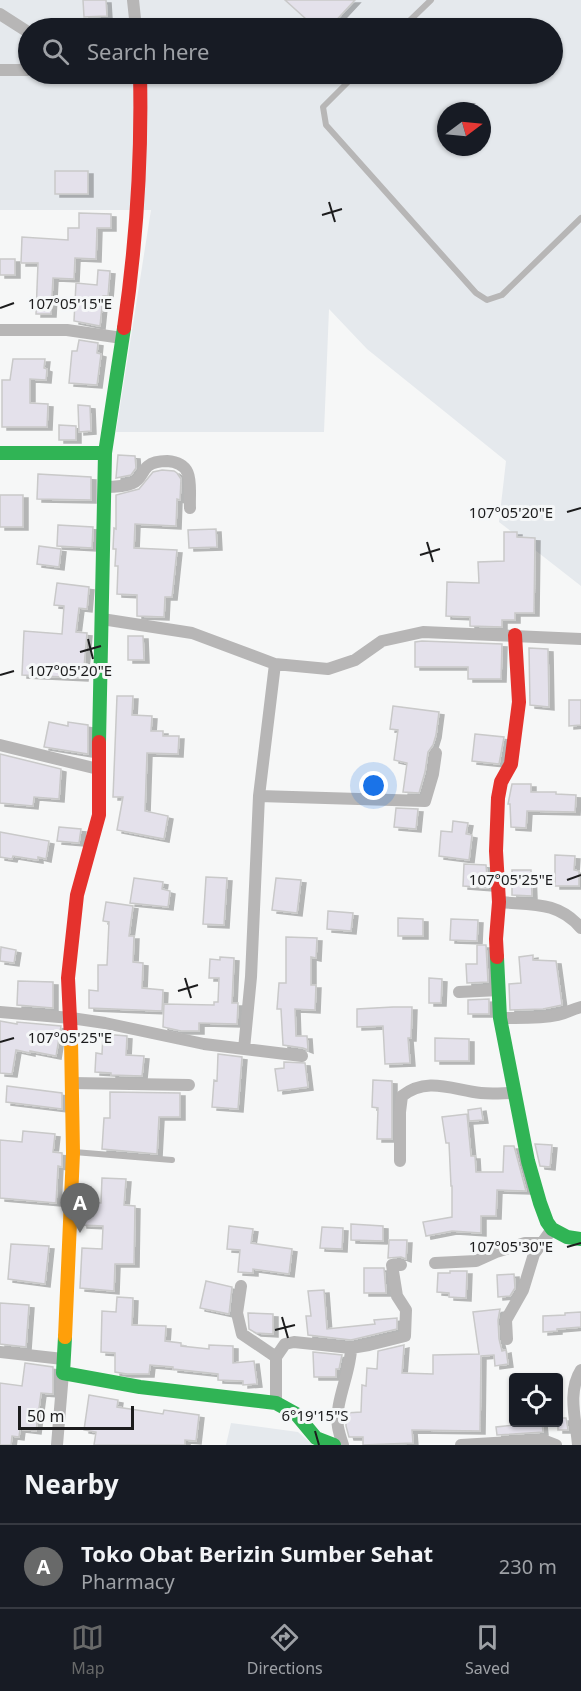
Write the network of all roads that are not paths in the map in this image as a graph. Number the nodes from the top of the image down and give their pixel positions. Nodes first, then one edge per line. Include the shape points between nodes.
1 (133, 0) edge
2 (431, 0) edge
3 (0, 14) edge
4 (135, 18) edge
5 (412, 18) edge
6 (18, 26) edge
7 (0, 69) edge
8 (18, 70) edge
9 (140, 84) edge
10 (346, 84) edge
11 (581, 218) edge
12 (0, 330) edge
13 (122, 338) junction
14 (0, 453) edge
15 (105, 453) junction
16 (104, 487) junction
17 (190, 508) dead end
18 (102, 619) junction
19 (515, 635) junction
20 (581, 639) edge
21 (276, 664) junction
22 (0, 745) edge
23 (436, 753) dead end
24 (98, 769) junction
25 (260, 796) junction
26 (499, 902) junction
27 (581, 928) edge
28 (498, 990) junction
29 (459, 992) dead end
30 (581, 1007) edge
31 (0, 1012) edge
32 (71, 1018) junction
33 (500, 1018) junction
34 (244, 1049) junction
35 (302, 1056) dead end
36 (72, 1083) junction
37 (189, 1084) dead end
38 (515, 1093) junction
39 (73, 1153) junction
40 (172, 1160) dead end
41 (400, 1161) dead end
42 (552, 1229) junction
43 (581, 1239) edge
44 (540, 1244) junction
45 (435, 1263) dead end
46 (401, 1265) dead end
47 (242, 1286) dead end
48 (507, 1339) dead end
49 (351, 1348) junction
50 (0, 1352) edge
51 (276, 1357) junction
52 (63, 1366) junction
53 (581, 1370) edge
54 (276, 1403) junction
55 (57, 1445) edge
56 (334, 1445) edge
57 (343, 1445) edge
58 (461, 1445) edge
59 (556, 1445) edge
60 (578, 1445) edge

1 - 4 street
2 - 5 lane
3 - 6 street
7 - 8 street
9 - 13 street via 132,262
10 - 11 lane via 323,107 326,125 476,293 487,300 502,295
12 - 13 street via 67,330
13 - 15 street
14 - 15 street
15 - 16 street
16 - 17 street via 133,483 154,463 178,462 189,474
16 - 18 street
18 - 21 street via 192,633
18 - 24 street
19 - 20 street
19 - 21 street via 423,632 382,641 355,660 328,669
19 - 26 street via 519,702 511,764 498,798
21 - 25 street
22 - 24 street
23 - 25 street via 425,801
24 - 32 street via 99,815 77,895 72,935 68,978
25 - 34 street
26 - 27 street via 561,910
26 - 28 street via 495,939
28 - 29 street
28 - 33 street
30 - 33 street via 540,1018
31 - 32 street
32 - 34 street
32 - 36 street
33 - 38 street
34 - 35 street
36 - 37 street
36 - 39 street
38 - 41 street via 480,1093 432,1084 406,1093 400,1112
38 - 42 street via 531,1171
39 - 40 lane
39 - 52 street
42 - 43 street
42 - 44 street
44 - 45 street via 525,1243 476,1261
44 - 48 street via 523,1290 506,1320
46 - 49 street via 392,1265 397,1296 406,1310 405,1336
47 - 51 street via 237,1313 242,1334
49 - 51 street via 294,1342 285,1344
49 - 57 street via 337,1425
50 - 52 street
51 - 54 street
52 - 54 street via 140,1387
52 - 55 street
53 - 60 street via 573,1397
54 - 56 street via 296,1414 316,1438
58 - 59 street via 543,1440

